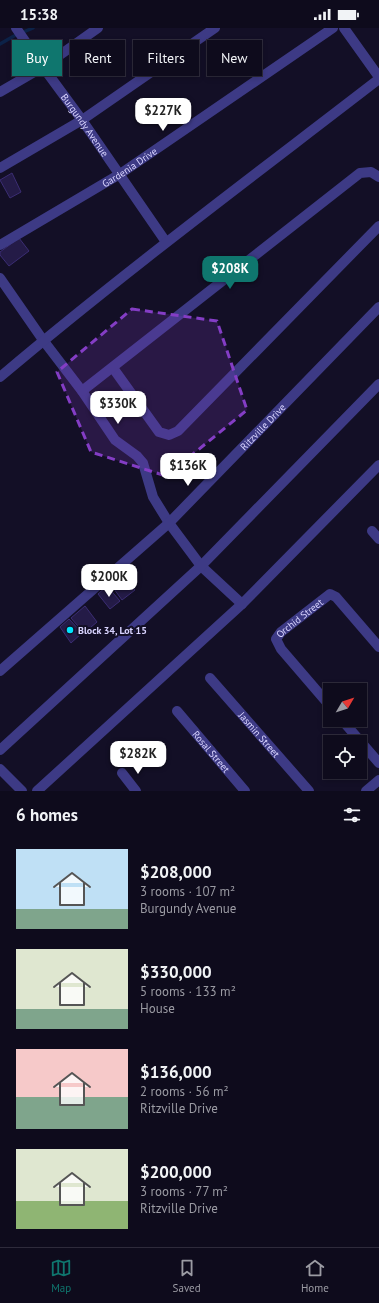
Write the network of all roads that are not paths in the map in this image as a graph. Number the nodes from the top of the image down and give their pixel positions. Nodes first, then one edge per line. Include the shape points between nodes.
1 (16, 28) edge
2 (98, 28) edge
3 (215, 28) edge
4 (333, 28) edge
5 (344, 28) edge
6 (24, 40) edge
7 (62, 53) edge
8 (27, 76) edge
9 (49, 76) edge
10 (379, 78) edge
11 (0, 92) edge
12 (82, 120) junction
13 (0, 168) edge
14 (120, 174) junction
15 (379, 177) edge
16 (379, 226) edge
17 (166, 242) junction
18 (0, 246) edge
19 (0, 278) edge
20 (379, 307) edge
21 (43, 340) junction
22 (113, 368) junction
23 (0, 377) edge
24 (379, 384) edge
25 (82, 391) junction
26 (379, 465) edge
27 (169, 523) junction
28 (201, 566) junction
29 (242, 604) junction
30 (379, 646) edge
31 (0, 671) edge
32 (210, 678) dead end
33 (323, 698) edge
34 (177, 710) dead end
35 (348, 727) edge
36 (0, 750) edge
37 (379, 763) edge
38 (0, 770) edge
39 (122, 773) dead end
40 (379, 780) edge
41 (22, 791) edge
42 (37, 791) edge
43 (136, 791) edge
44 (246, 791) edge
45 (309, 791) edge
46 (366, 791) edge

1 - 6 street, Burgundy Avenue
2 - 7 street
3 - 12 street
4 - 14 street, Gardenia Drive
5 - 10 street
8 - 11 street
9 - 12 street, Burgundy Avenue
10 - 17 street
12 - 13 street
12 - 14 street, Burgundy Avenue
14 - 17 street, Burgundy Avenue
14 - 18 street, Gardenia Drive
15 - 22 street via 371,172 360,173
16 - 22 street via 178,430 169,435 159,432
17 - 21 street
19 - 21 street
20 - 27 street, Ritzville Drive
21 - 23 street
21 - 25 street
22 - 25 street
24 - 28 street
25 - 27 street via 115,440 143,463 153,497
26 - 29 street
27 - 28 street
27 - 31 street, Ritzville Drive
28 - 29 street
28 - 36 street
29 - 42 street
30 - 33 street, Orchid Street via 336,597 330,594 281,632 276,639 281,650
32 - 45 street, Jasmin Street
34 - 44 street, Rosal Street
35 - 37 street
38 - 41 street
39 - 43 street
40 - 46 street

